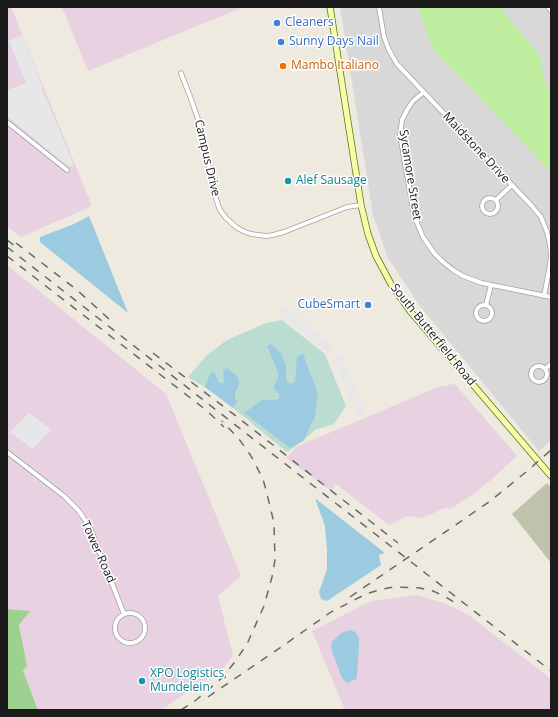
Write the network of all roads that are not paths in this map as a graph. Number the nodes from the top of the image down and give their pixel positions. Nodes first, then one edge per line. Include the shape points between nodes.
1 (330, 7) edge
2 (379, 7) edge
3 (548, 7) edge
4 (551, 11) edge
5 (181, 73) dead end
6 (424, 92) junction
7 (7, 122) edge
8 (67, 170) dead end
9 (512, 185) junction
10 (496, 200) junction
11 (361, 205) junction
12 (491, 285) junction
13 (544, 296) junction
14 (551, 297) edge
15 (486, 305) junction
16 (551, 364) edge
17 (545, 369) junction
18 (7, 452) edge
19 (551, 476) edge
20 (124, 614) junction

1 - 11 main road, South Butterfield Road
2 - 6 street, Maidstone Drive via 389,50 397,64
3 - 4 street
5 - 11 street, Campus Drive via 198,119 214,194 220,210 236,228 259,235 273,235 347,207
6 - 9 street, Maidstone Drive
6 - 12 street, Sycamore Street via 404,115 400,135 415,218 429,247 443,262 463,276
7 - 8 street
9 - 10 street
9 - 13 street, Maidstone Drive via 537,212 547,232 551,254
10 - 10 street via 485,199 482,209 486,213 496,212
11 - 19 main road, South Butterfield Road via 375,252 402,300
12 - 13 street, Sycamore Street
12 - 15 street
13 - 14 street, Sycamore Street
15 - 15 street via 482,304 476,310 477,317 482,321 490,319 492,314 490,307
16 - 17 street
17 - 17 street via 540,366 531,371 532,379 542,382 547,376
18 - 20 street, Tower Road via 64,496 83,517
20 - 20 street via 116,624 117,635 126,642 140,639 144,634 145,623 135,613

